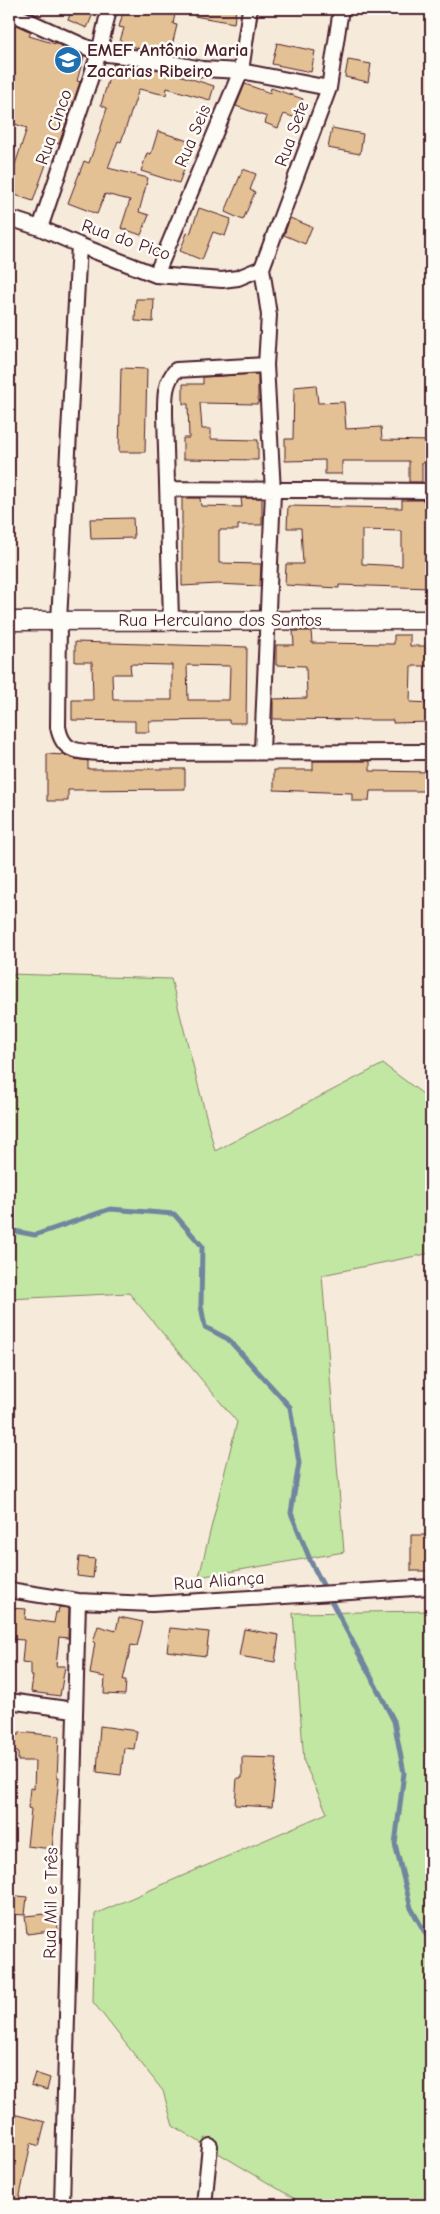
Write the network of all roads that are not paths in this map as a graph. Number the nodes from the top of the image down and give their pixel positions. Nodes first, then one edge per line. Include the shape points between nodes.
1 (109, 9) edge
2 (250, 9) edge
3 (341, 9) edge
4 (9, 12) edge
5 (99, 53) junction
6 (241, 71) junction
7 (329, 88) junction
8 (9, 218) edge
9 (40, 228) junction
10 (79, 245) junction
11 (262, 268) junction
12 (156, 275) junction
13 (266, 365) junction
14 (168, 490) junction
15 (431, 491) edge
16 (273, 492) junction
17 (171, 619) junction
18 (267, 619) junction
19 (431, 620) edge
20 (9, 621) edge
21 (59, 621) junction
22 (262, 751) junction
23 (431, 752) edge
24 (431, 1587) edge
25 (9, 1590) edge
26 (78, 1601) junction
27 (9, 1701) edge
28 (74, 1710) junction
29 (210, 2146) dead end
30 (62, 2205) edge
31 (204, 2205) edge

1 - 5 street, Rua Cinco
2 - 6 street, Rua Seis
3 - 7 street, Rua Sete
4 - 5 street
5 - 6 street via 202,69
5 - 9 street, Rua Cinco
6 - 7 street
6 - 12 street, Rua Seis
7 - 11 street, Rua Sete
8 - 9 street, Rua do Pico
9 - 10 street, Rua do Pico
10 - 12 street, Rua do Pico
10 - 21 street
11 - 12 street, Rua do Pico via 238,278 222,280
11 - 13 street via 269,315
13 - 14 street via 176,370 170,377 165,396
13 - 16 street
14 - 16 street
14 - 17 street
15 - 16 street
16 - 18 street
17 - 18 street, Rua Herculano dos Santos
17 - 21 street, Rua Herculano dos Santos
18 - 19 street, Rua Herculano dos Santos
18 - 22 street
20 - 21 street, Rua Herculano dos Santos
21 - 22 street via 58,727 60,739 66,746 74,751 99,753
22 - 23 street
24 - 26 street, Rua Aliança via 152,1604
25 - 26 street, Rua Aliança
26 - 28 street, Rua Mil e Três
27 - 28 street
28 - 30 street, Rua Mil e Três
29 - 31 street

